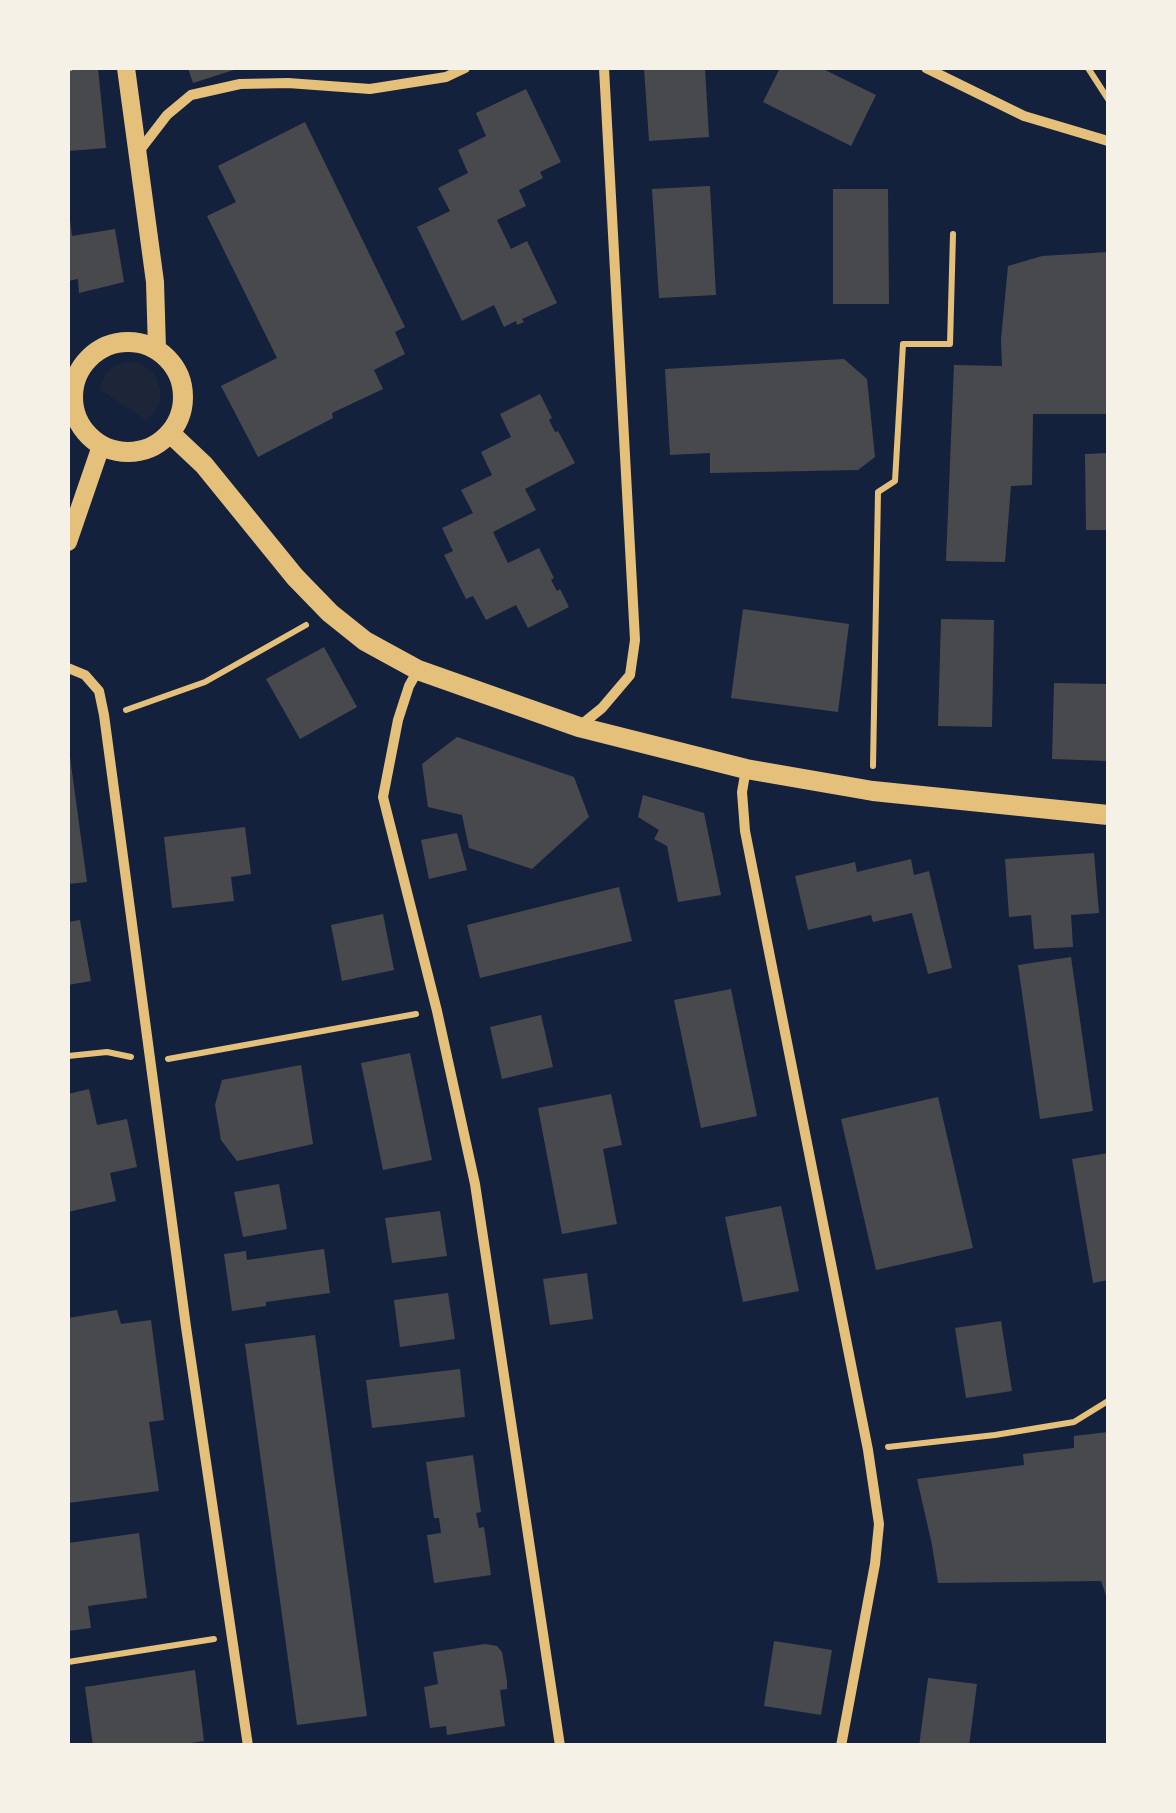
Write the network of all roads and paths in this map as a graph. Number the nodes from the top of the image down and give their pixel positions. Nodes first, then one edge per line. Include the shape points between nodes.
1 (126, 68) edge
2 (464, 68) edge
3 (604, 68) edge
4 (926, 68) edge
5 (1088, 68) edge
6 (1108, 98) edge
7 (1108, 141) edge
8 (137, 155) junction
9 (952, 234) dead end
10 (156, 349) junction
11 (73, 367) edge
12 (170, 433) junction
13 (101, 446) junction
14 (68, 542) edge
15 (306, 626) dead end
16 (68, 668) edge
17 (418, 670) junction
18 (126, 710) dead end
19 (579, 726) junction
20 (872, 767) dead end
21 (746, 769) junction
22 (1108, 815) edge
23 (438, 1010) junction
24 (68, 1056) edge
25 (151, 1062) junction
26 (1108, 1400) edge
27 (868, 1450) junction
28 (232, 1636) junction
29 (68, 1662) edge
30 (248, 1746) edge
31 (560, 1746) edge
32 (841, 1746) edge

1 - 8 street
2 - 8 street via 446,77 370,88 288,82 192,95 166,115
3 - 19 street via 635,640 630,675
4 - 7 street via 1024,116
5 - 6 path
8 - 10 street via 155,282
9 - 20 path via 950,344 904,344 894,481 878,492
10 - 11 main road via 122,341
10 - 12 main road via 183,388 179,420
11 - 13 main road via 78,421
12 - 13 main road via 138,452
12 - 17 main road via 330,612 364,641
13 - 14 street
15 - 18 path via 205,682
16 - 25 street via 84,675 102,703
17 - 19 main road
17 - 23 street via 398,720 383,797
19 - 21 main road
21 - 22 main road
21 - 27 street via 745,831
23 - 25 path
23 - 31 street via 478,1202
24 - 25 path via 107,1052
25 - 28 street
26 - 27 path via 1074,1422
27 - 32 street via 879,1524
28 - 29 path
28 - 30 street

